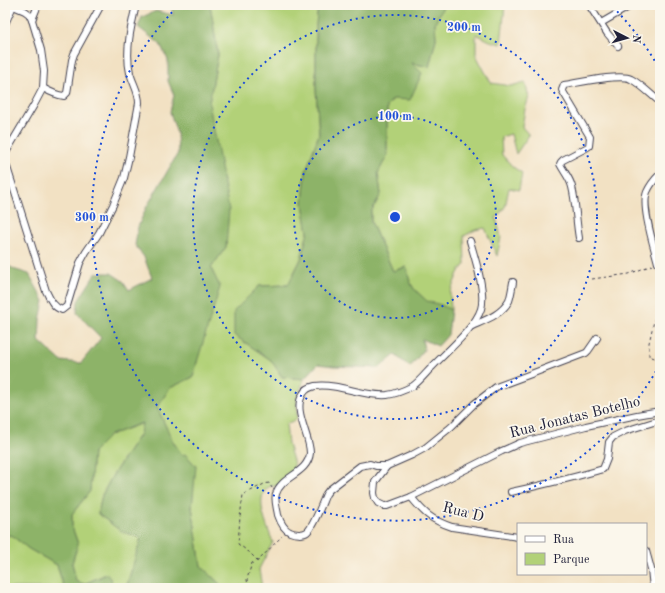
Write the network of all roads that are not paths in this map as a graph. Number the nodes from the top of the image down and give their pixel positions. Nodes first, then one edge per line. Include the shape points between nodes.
1 (38, 5) edge
2 (101, 5) edge
3 (136, 5) edge
4 (589, 5) edge
5 (632, 5) edge
6 (12, 6) edge
7 (32, 20) junction
8 (601, 23) junction
9 (5, 24) edge
10 (618, 46) dead end
11 (43, 88) junction
12 (660, 102) edge
13 (5, 154) edge
14 (5, 161) edge
15 (660, 174) edge
16 (579, 238) dead end
17 (470, 241) dead end
18 (658, 263) road end
19 (513, 282) dead end
20 (472, 326) junction
21 (597, 338) dead end
22 (660, 411) edge
23 (660, 420) edge
24 (387, 466) junction
25 (511, 492) dead end
26 (411, 497) junction
27 (517, 537) edge
28 (647, 555) edge
29 (653, 588) edge

1 - 7 street
2 - 11 street via 74,54 67,92 61,96
3 - 14 street via 130,35 129,63 139,103 127,167 113,206 80,263 67,306 62,310 54,306 46,291
4 - 8 street
5 - 8 street
6 - 7 street via 25,11
6 - 9 street
7 - 11 street via 41,50
8 - 10 street
11 - 13 street
12 - 16 street via 627,77 564,85 562,90 590,137 589,146 560,164 572,186
15 - 18 street via 650,186 645,200
17 - 20 street via 482,299 481,310
19 - 20 street via 509,300 502,309 491,318
20 - 24 street via 414,385 401,391 386,395 313,386 303,392 300,408 309,444 309,458 278,490 276,503 279,518 287,531 300,534 307,532 326,494 360,466
21 - 24 street via 586,353 496,387 425,448
22 - 26 street, Rua Jonatas Botelho via 520,443
23 - 25 street via 625,431 613,438 609,442 603,468
24 - 26 street, Rua Jonatas Botelho via 375,482 374,493 378,503 387,506
26 - 27 street, Rua D via 421,510 442,524
28 - 29 street

